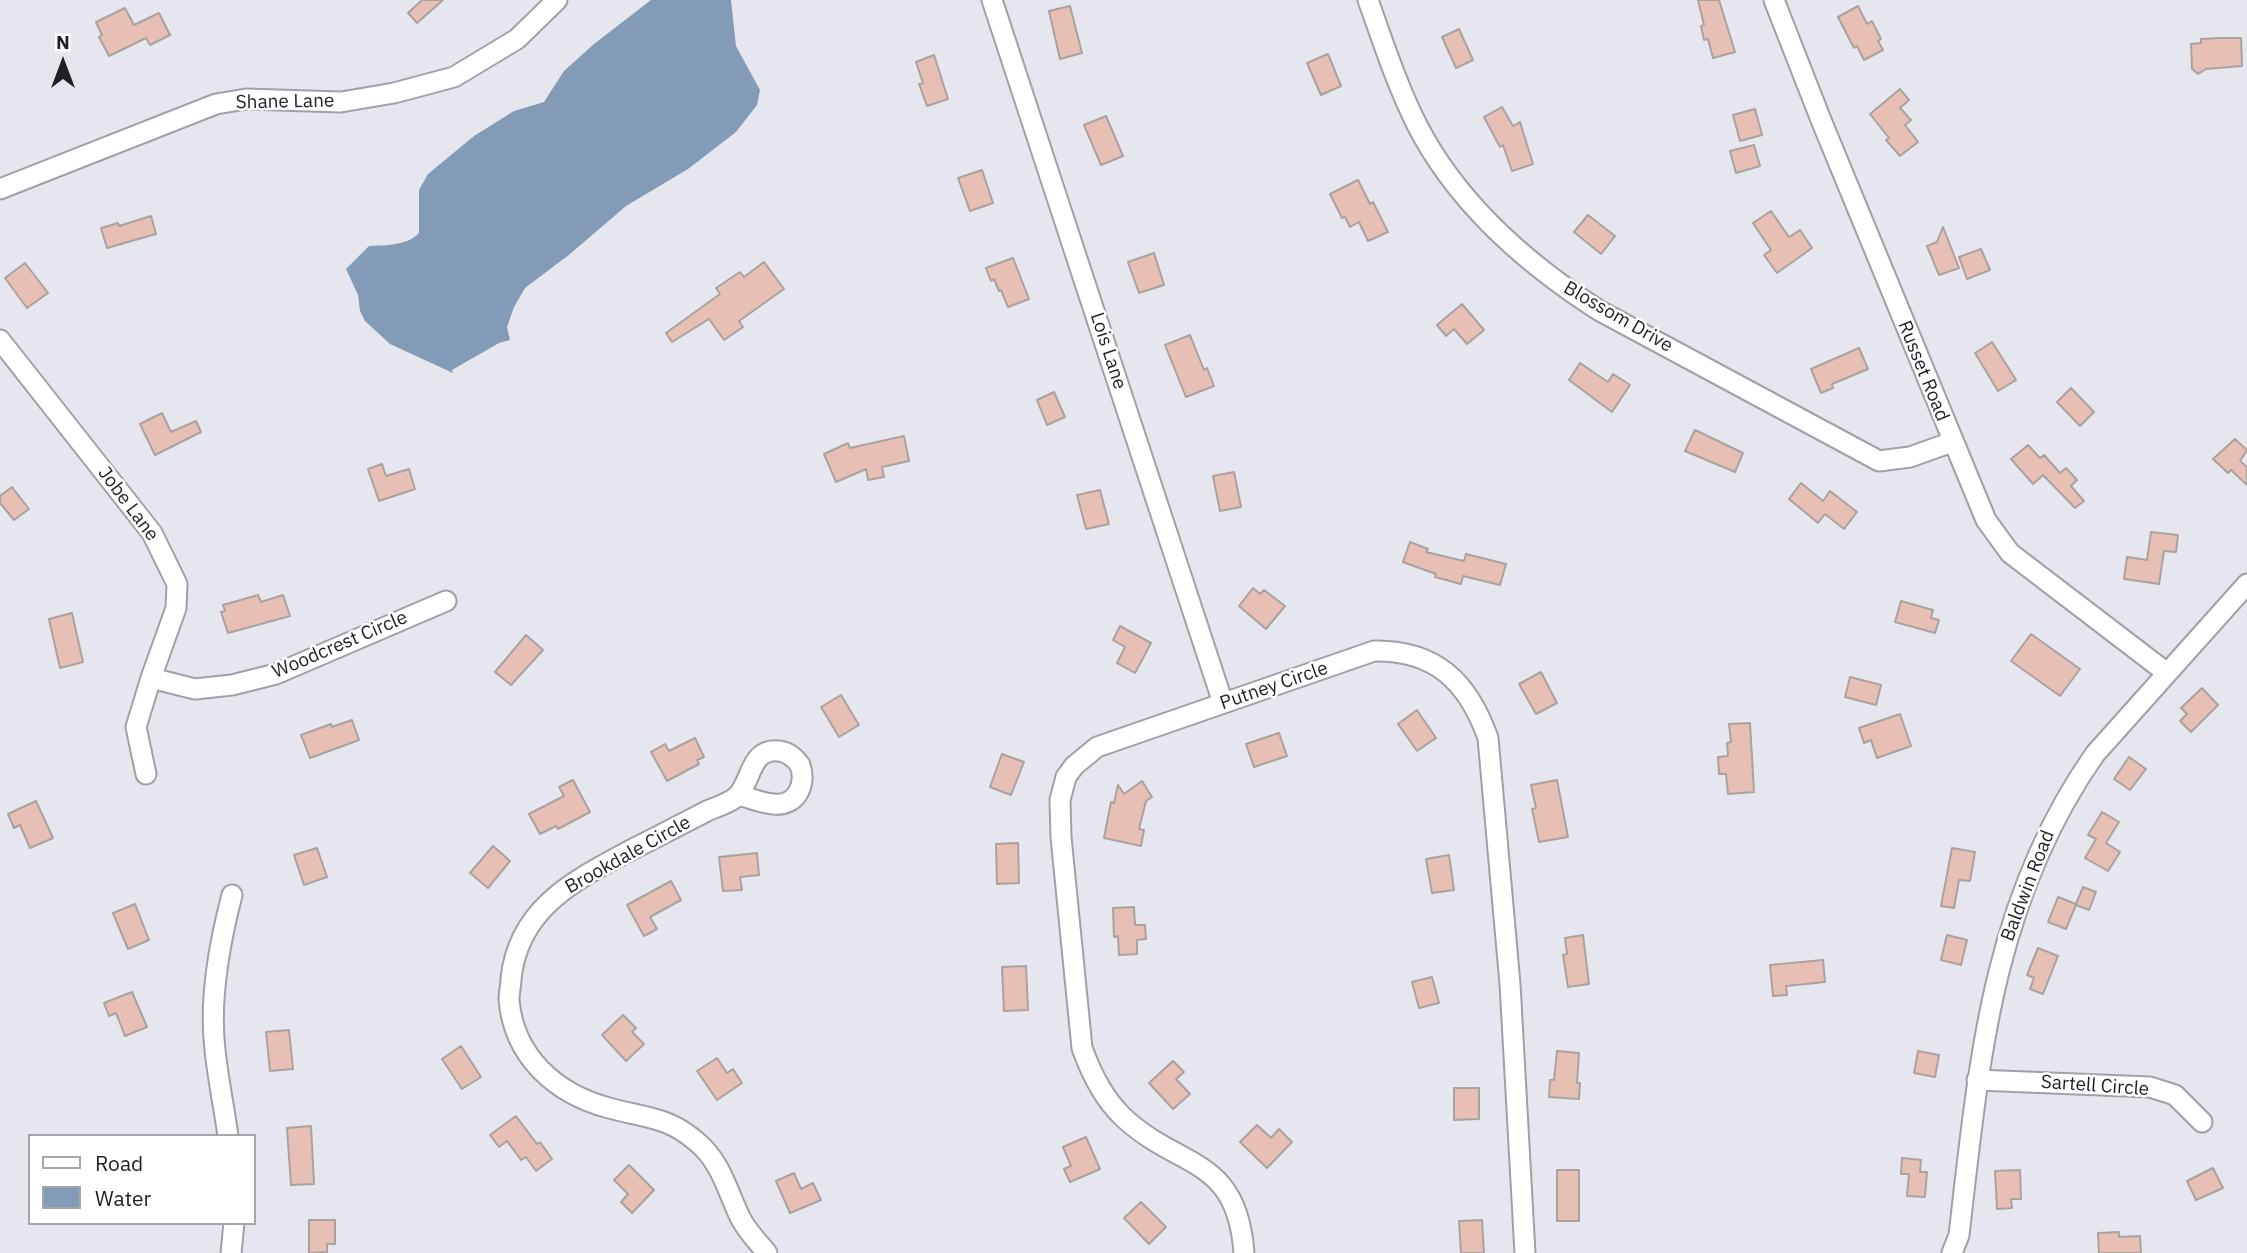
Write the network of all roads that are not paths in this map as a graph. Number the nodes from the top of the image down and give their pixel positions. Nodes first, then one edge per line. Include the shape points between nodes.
1 (557, 0) edge
2 (992, 0) edge
3 (1368, 0) edge
4 (1774, 0) edge
5 (0, 189) edge
6 (0, 340) edge
7 (1952, 442) junction
8 (2247, 584) edge
9 (446, 601) dead end
10 (2167, 673) junction
11 (151, 678) junction
12 (1223, 703) junction
13 (146, 774) dead end
14 (739, 795) dead end
15 (232, 895) dead end
16 (1977, 1080) junction
17 (2202, 1122) dead end
18 (228, 1134) edge
19 (234, 1225) edge
20 (231, 1253) edge
21 (767, 1253) edge
22 (1244, 1253) edge
23 (1525, 1253) edge
24 (1952, 1253) edge

1 - 5 street, Shane Lane via 516,39 454,77 341,102 246,99 216,104
2 - 12 street, Lois Lane
3 - 7 street, Blossom Drive via 1396,78 1432,150 1488,221 1566,289 1879,461 1910,457
4 - 7 street, Russet Road
6 - 11 street, Jobe Lane via 152,533 170,566 177,584 176,608
7 - 10 street, Russet Road via 1986,520 2010,553
8 - 10 street, Baldwin Road
9 - 11 street, Woodcrest Circle via 276,674 195,689
10 - 16 street, Baldwin Road via 2095,754 2040,847 1997,974
11 - 13 street, Jobe Lane via 136,726
12 - 22 street, Putney Circle via 1097,747 1066,777 1059,819 1082,1048 1091,1075 1122,1116 1145,1135 1208,1170 1224,1187 1236,1209
12 - 23 street, Putney Circle via 1374,651 1394,651 1429,661 1447,672 1474,705 1488,738 1510,984
14 - 21 street, Brookdale Circle via 558,893 530,922 513,959 509,999 518,1039 540,1071 572,1095 649,1115 675,1125 699,1143 718,1166 739,1216
15 - 18 street via 221,938 214,1002 215,1050
16 - 17 street, Sartell Circle via 2150,1087 2175,1095
16 - 24 street, Baldwin Road via 1959,1235
19 - 20 street

